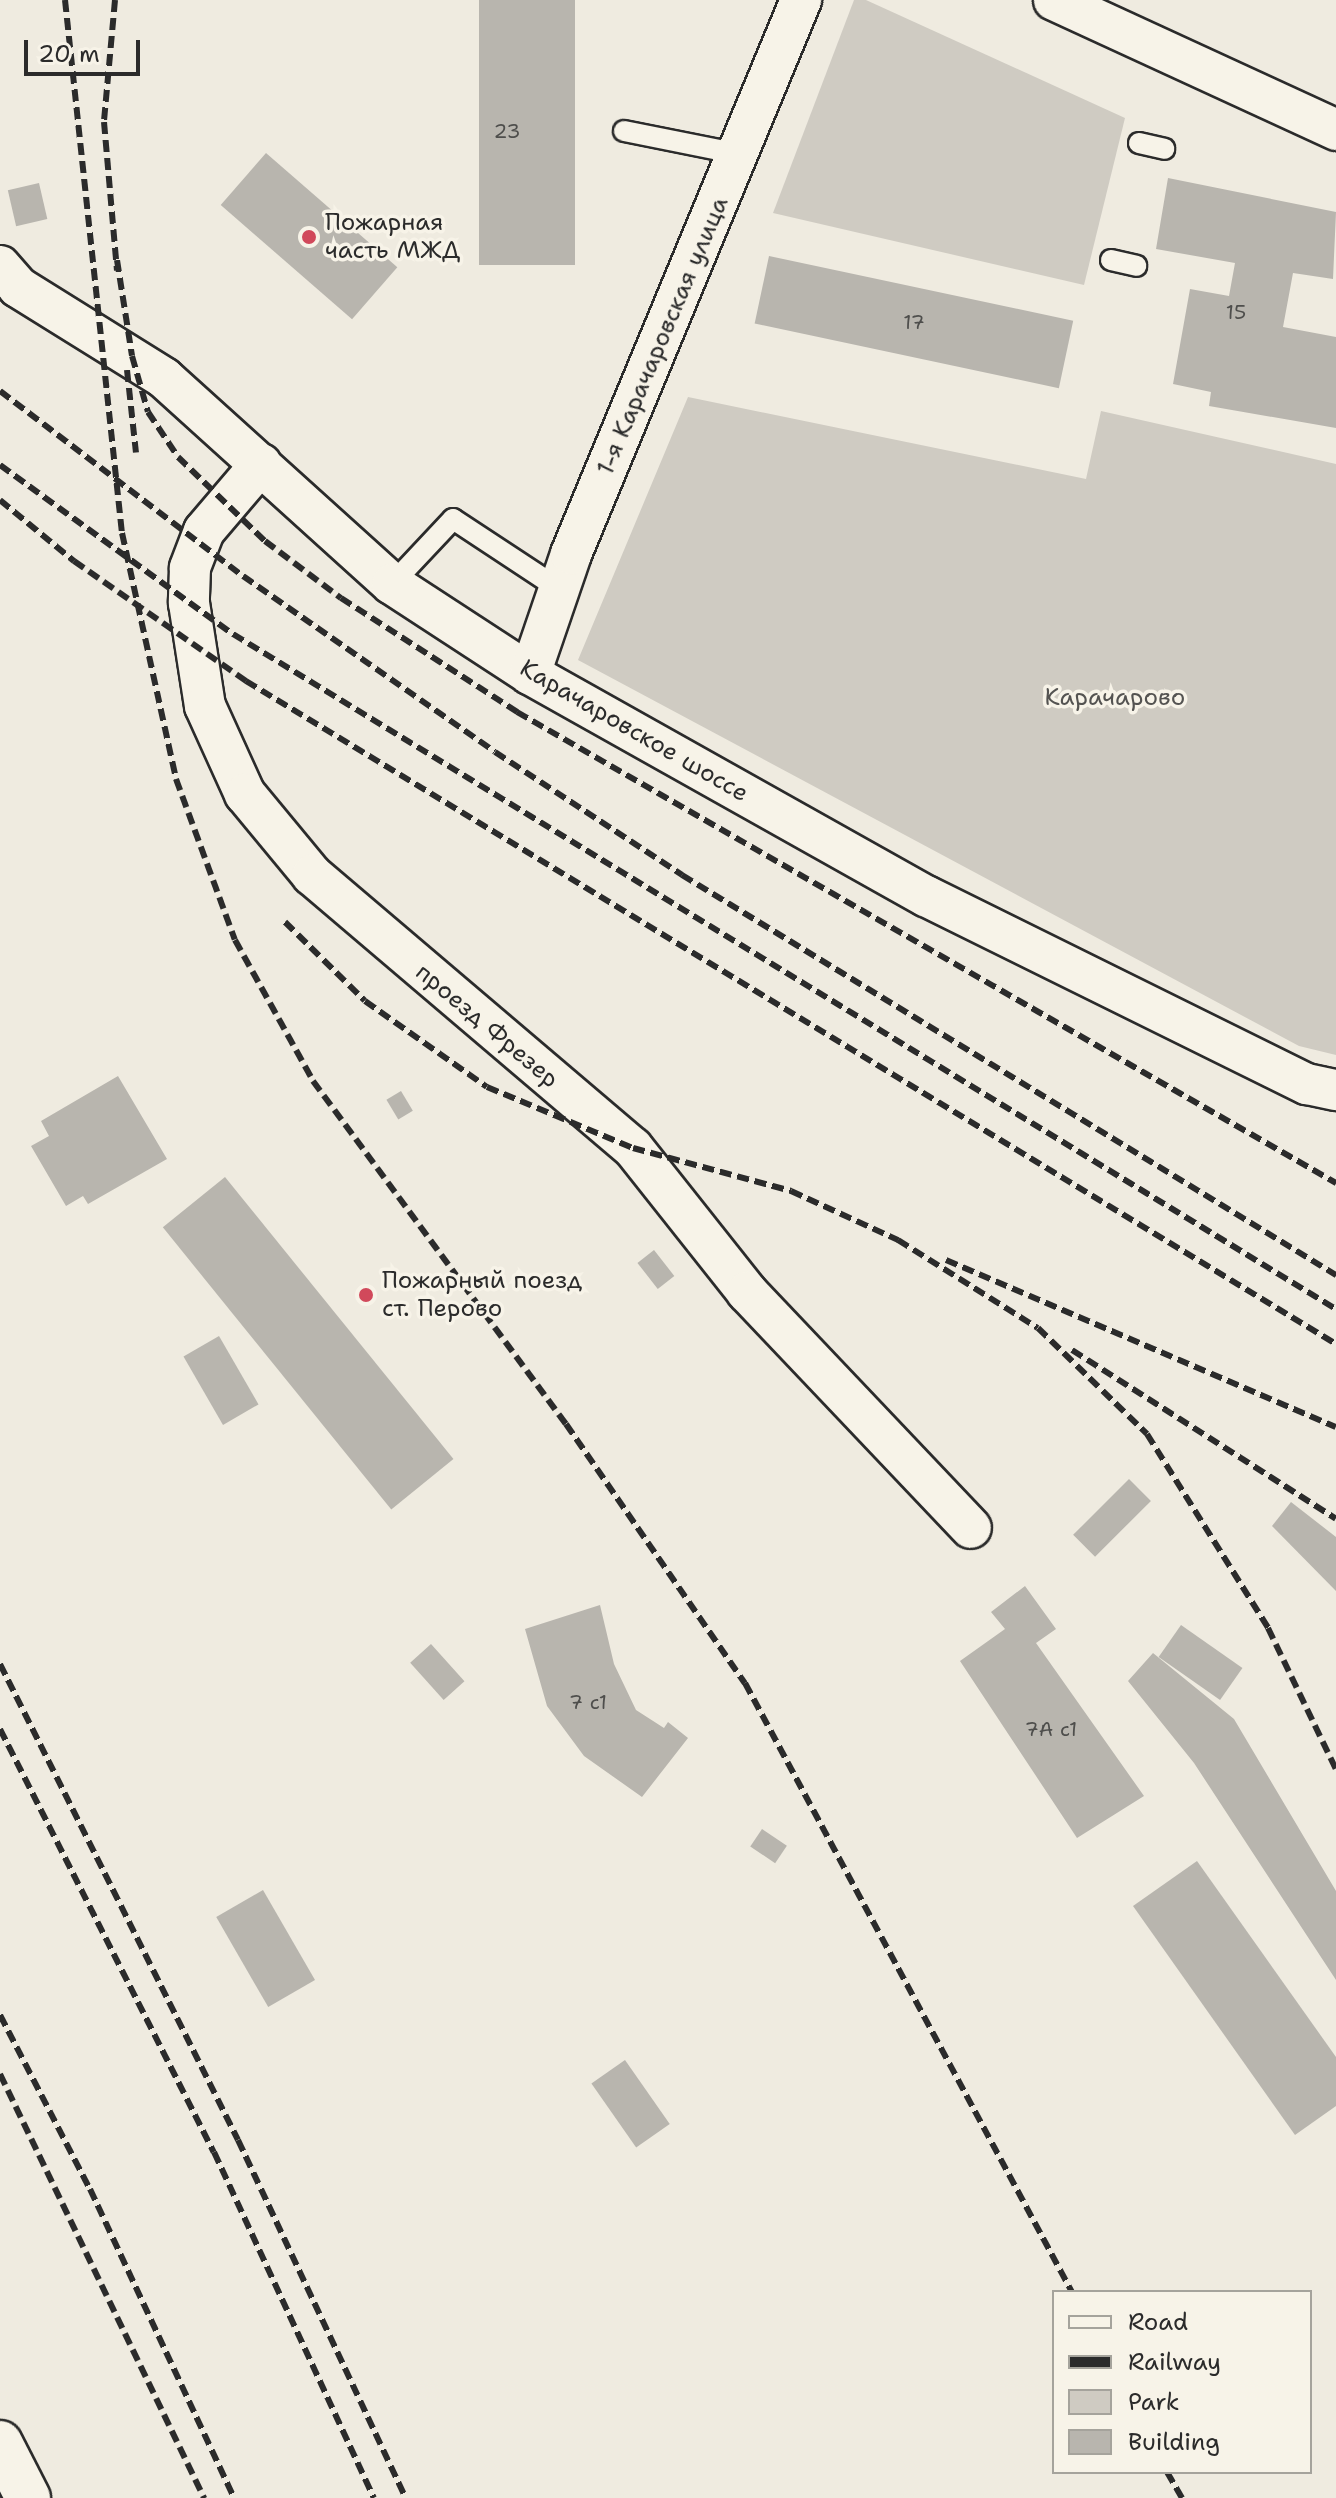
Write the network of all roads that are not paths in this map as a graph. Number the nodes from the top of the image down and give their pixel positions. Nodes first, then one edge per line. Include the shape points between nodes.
1 (801, 0) edge
2 (1054, 0) edge
3 (1336, 130) edge
4 (624, 131) dead end
5 (1139, 143) dead end
6 (1164, 149) dead end
7 (739, 154) junction
8 (1111, 260) dead end
9 (0, 266) edge
10 (1136, 266) dead end
11 (261, 464) junction
12 (392, 584) junction
13 (559, 589) junction
14 (530, 674) junction
15 (1336, 1090) edge
16 (971, 1528) dead end
17 (0, 2443) edge
18 (28, 2498) edge

1 - 7 street, 1-я Карачаровская улица
2 - 3 street
4 - 7 lane
5 - 6 lane
7 - 13 street, 1-я Карачаровская улица
8 - 10 lane
9 - 11 street, Карачаровское шоссе via 18,287 164,378
11 - 12 street, Карачаровское шоссе
11 - 16 street, проезд Фрезер via 204,531 190,568 189,603 205,706 245,794 312,875 633,1148 747,1292
12 - 13 lane via 453,519
12 - 14 street, Карачаровское шоссе
13 - 14 street, 1-я Карачаровская улица
14 - 15 street, Карачаровское шоссе via 926,896 1307,1084
17 - 18 main road

